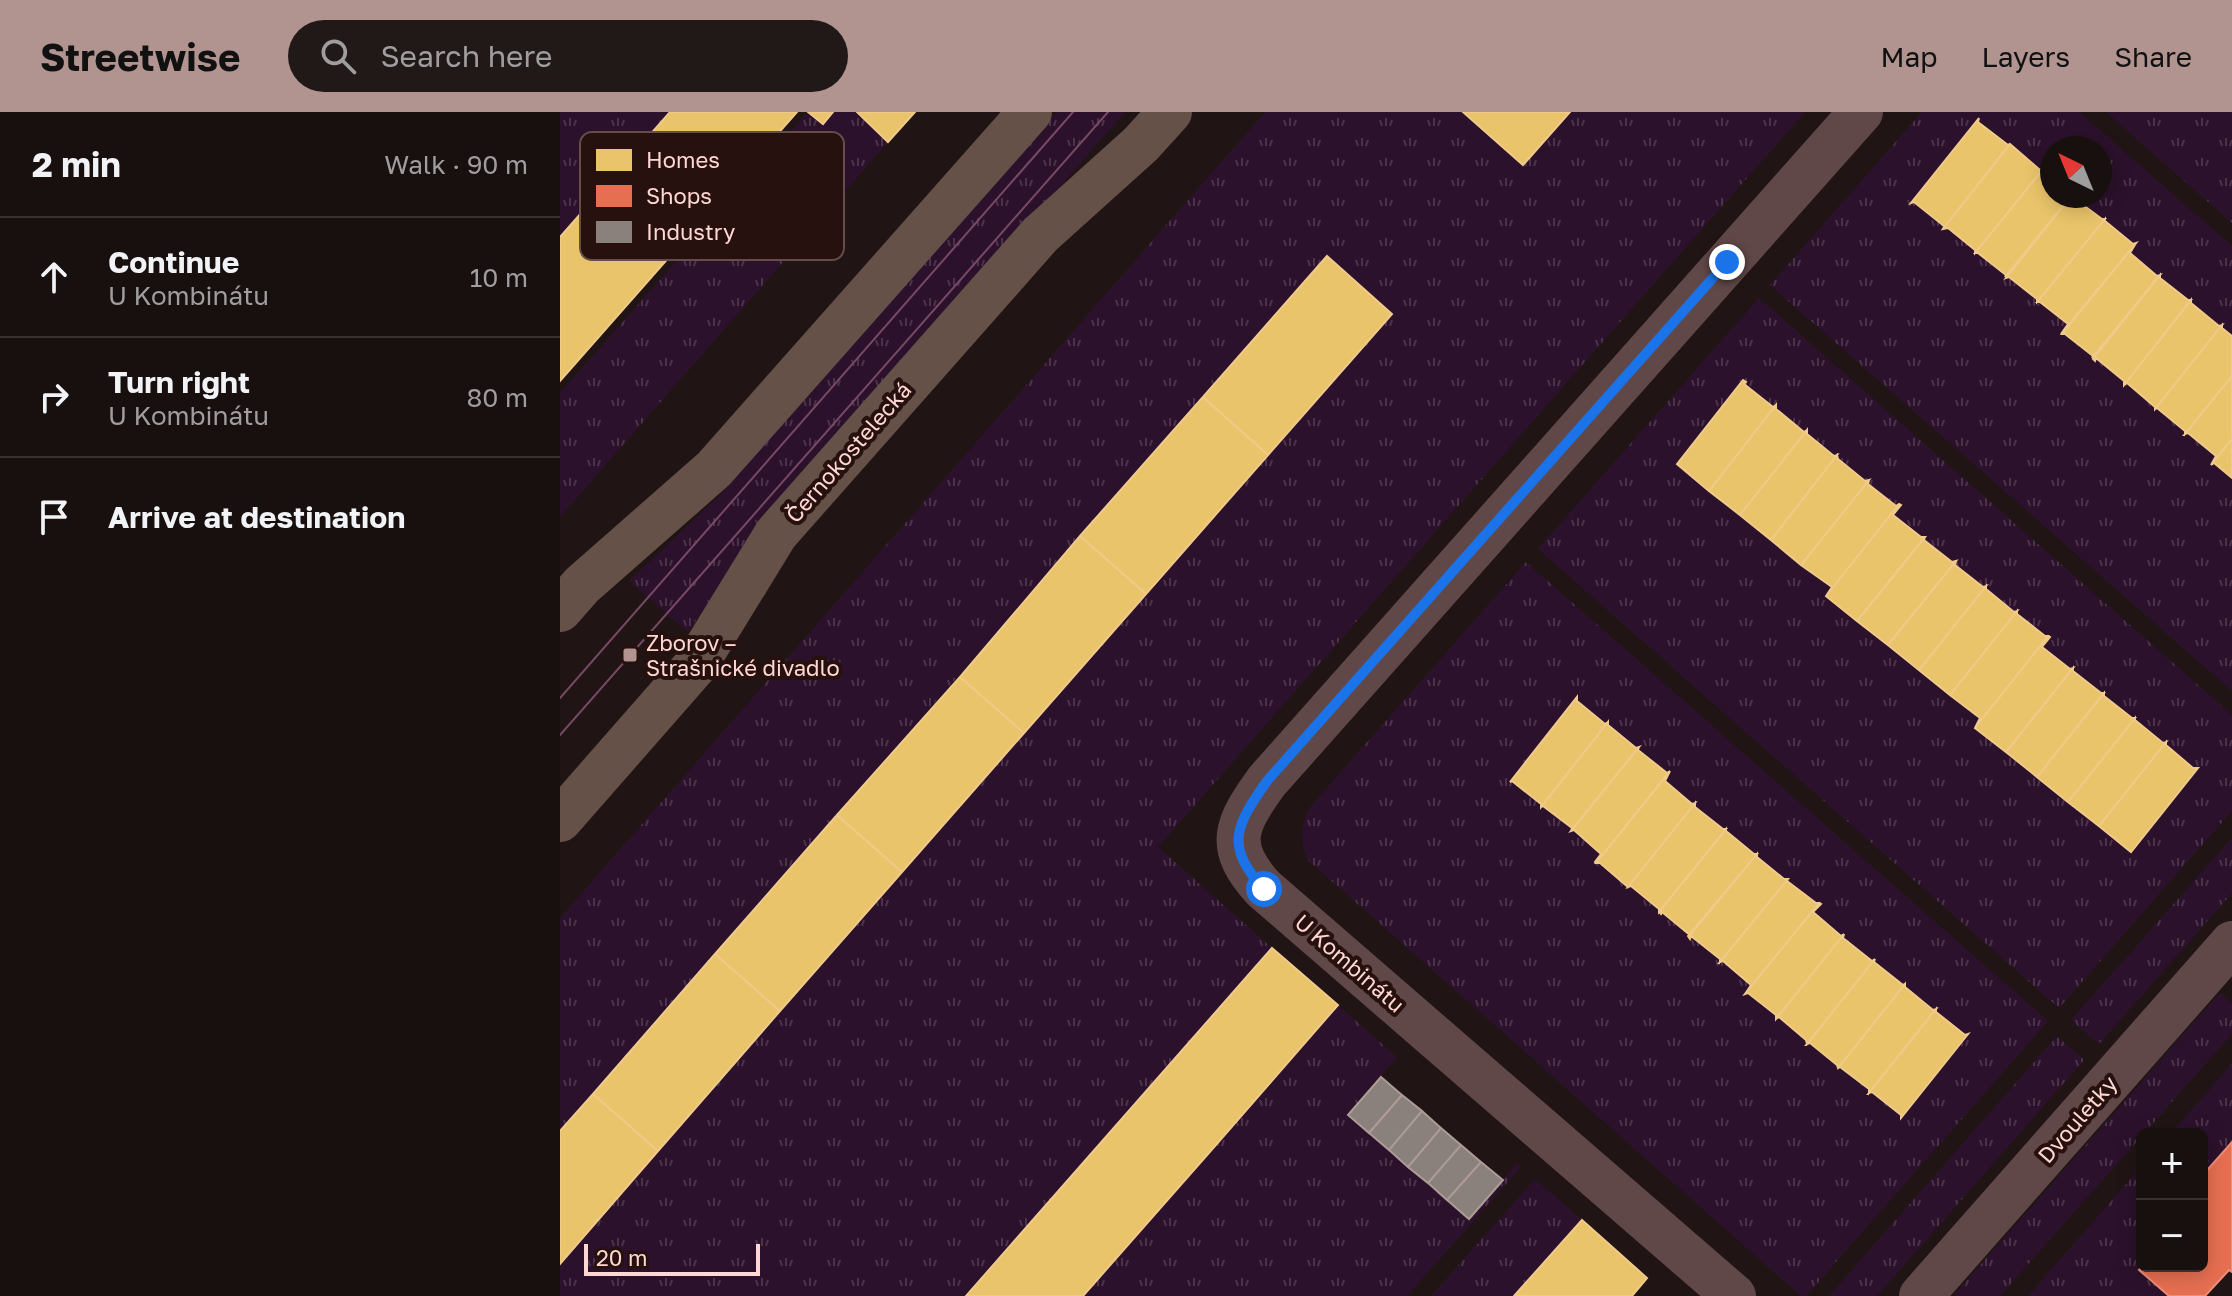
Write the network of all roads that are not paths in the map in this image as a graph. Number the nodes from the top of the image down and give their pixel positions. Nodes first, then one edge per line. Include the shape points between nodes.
1 (1030, 112) edge
2 (1170, 112) edge
3 (1861, 112) edge
4 (560, 610) edge
5 (560, 820) edge
6 (2232, 943) edge
7 (1734, 1296) edge
8 (1921, 1296) edge

1 - 4 main road via 714,469
2 - 5 main road, Černokostelecká via 1031,244 776,534 695,666
3 - 7 street, U Kombinátu via 1267,781 1239,826 1242,859 1264,889
6 - 8 street, Dvouletky

